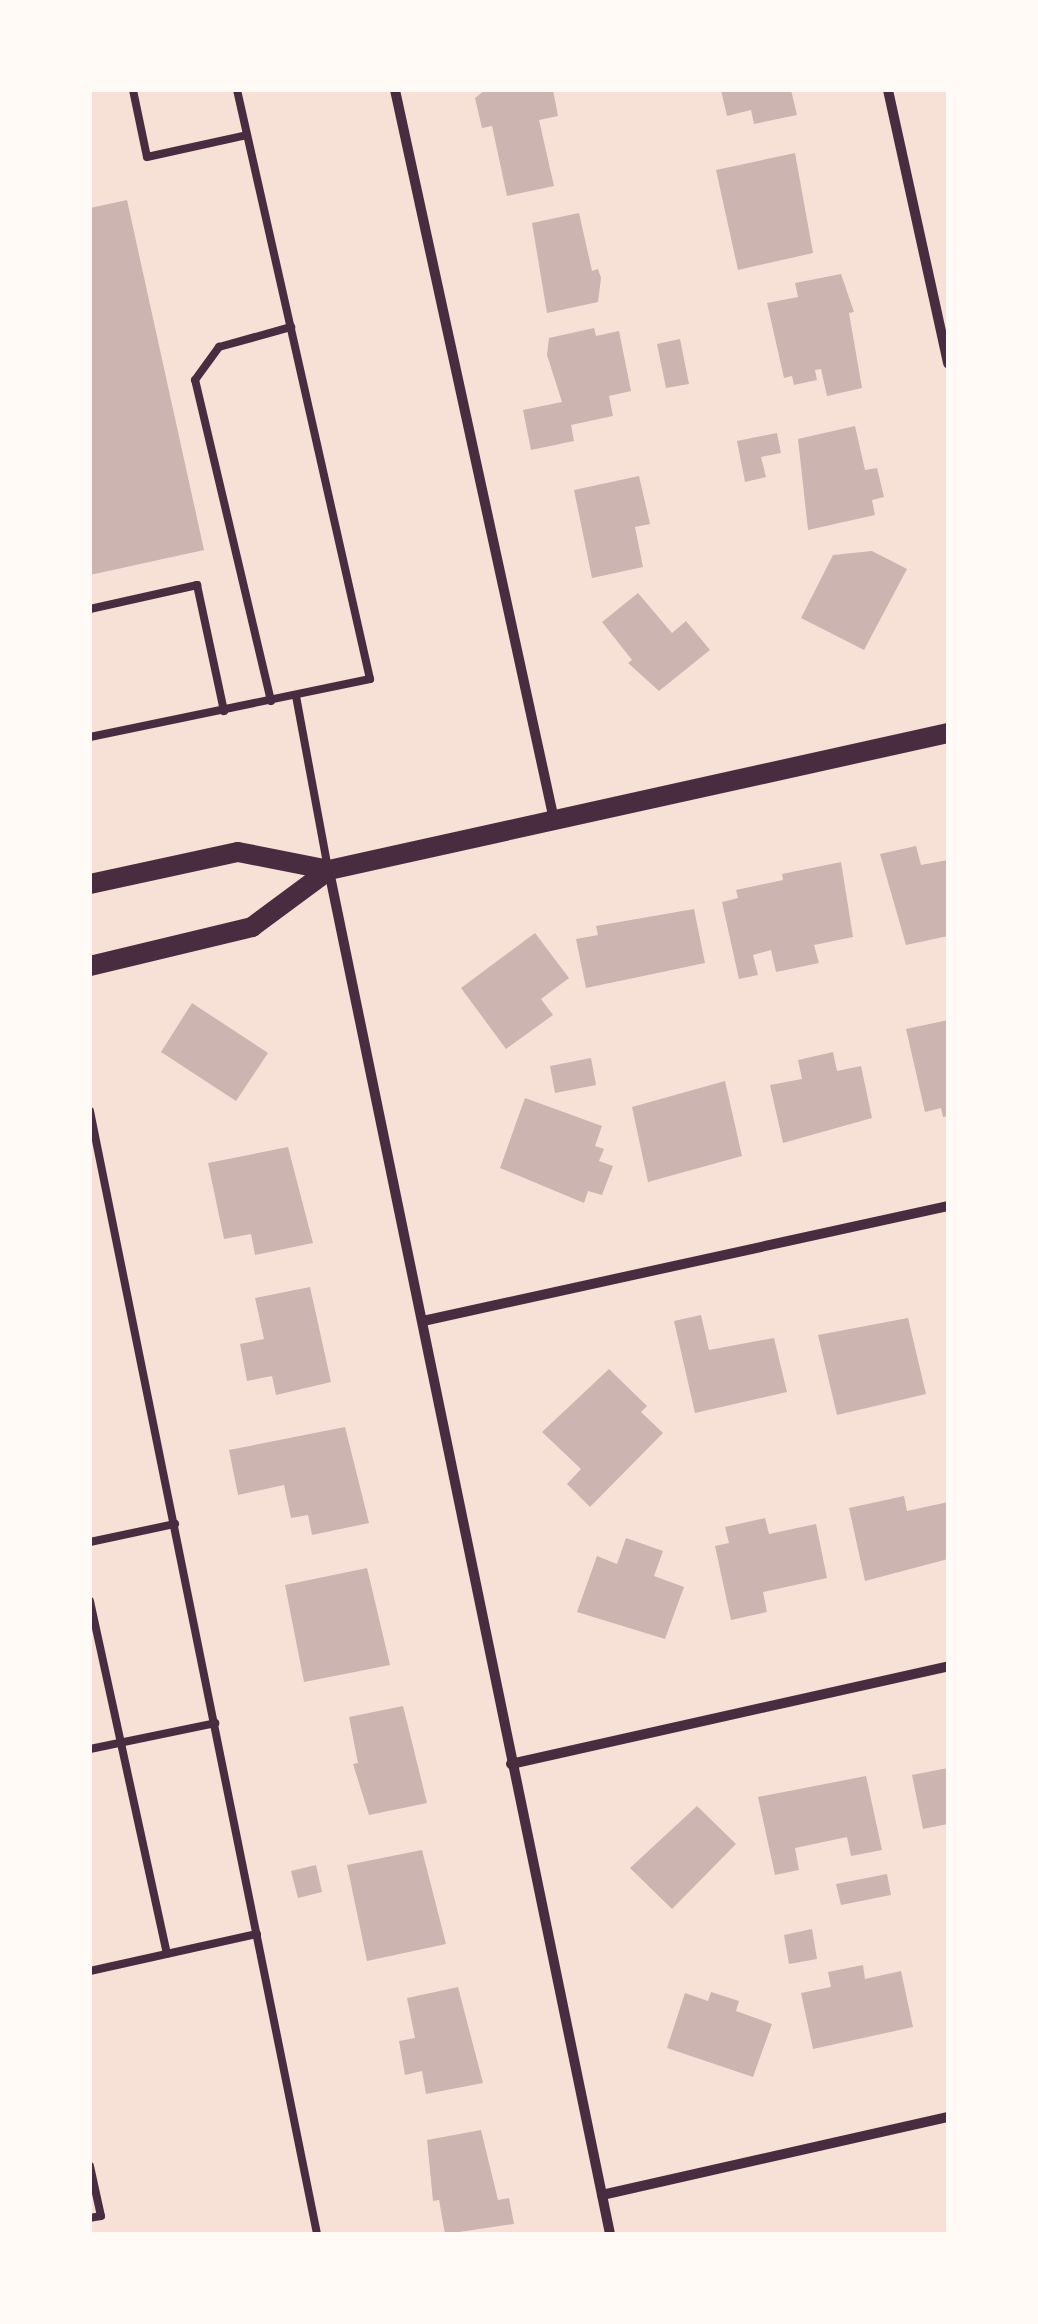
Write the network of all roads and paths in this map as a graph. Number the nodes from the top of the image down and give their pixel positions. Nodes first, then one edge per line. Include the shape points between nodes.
1 (133, 90) edge
2 (236, 90) edge
3 (395, 90) edge
4 (888, 90) edge
5 (247, 135) junction
6 (290, 326) junction
7 (948, 364) edge
8 (90, 609) edge
9 (296, 696) junction
10 (271, 702) junction
11 (224, 712) junction
12 (948, 733) edge
13 (90, 737) edge
14 (554, 820) junction
15 (328, 870) junction
16 (90, 884) edge
17 (90, 966) edge
18 (90, 1111) edge
19 (948, 1206) edge
20 (423, 1321) junction
21 (175, 1524) junction
22 (90, 1542) edge
23 (90, 1601) edge
24 (948, 1666) edge
25 (215, 1723) junction
26 (122, 1743) junction
27 (90, 1750) edge
28 (511, 1764) junction
29 (257, 1934) junction
30 (167, 1954) junction
31 (90, 1971) edge
32 (948, 2117) edge
33 (90, 2166) edge
34 (602, 2196) junction
35 (90, 2218) edge
36 (317, 2234) edge
37 (610, 2234) edge

1 - 5 lane via 147,157
2 - 5 lane
3 - 14 street
4 - 7 street
5 - 6 lane
6 - 9 lane via 370,679
6 - 10 lane via 219,348 195,380
8 - 11 lane via 197,585
9 - 10 lane
9 - 15 lane
10 - 11 lane
11 - 13 lane
12 - 14 main road
14 - 15 main road
15 - 16 main road via 238,852
15 - 17 main road via 252,928
15 - 20 street
18 - 21 lane
19 - 20 street
20 - 28 street
21 - 22 lane
21 - 25 lane
23 - 26 lane
24 - 28 street
25 - 26 lane
25 - 29 lane
26 - 27 lane
26 - 30 lane
28 - 34 street
29 - 30 lane
29 - 36 lane
30 - 31 lane
32 - 34 street
33 - 35 lane via 101,2216
34 - 37 street

